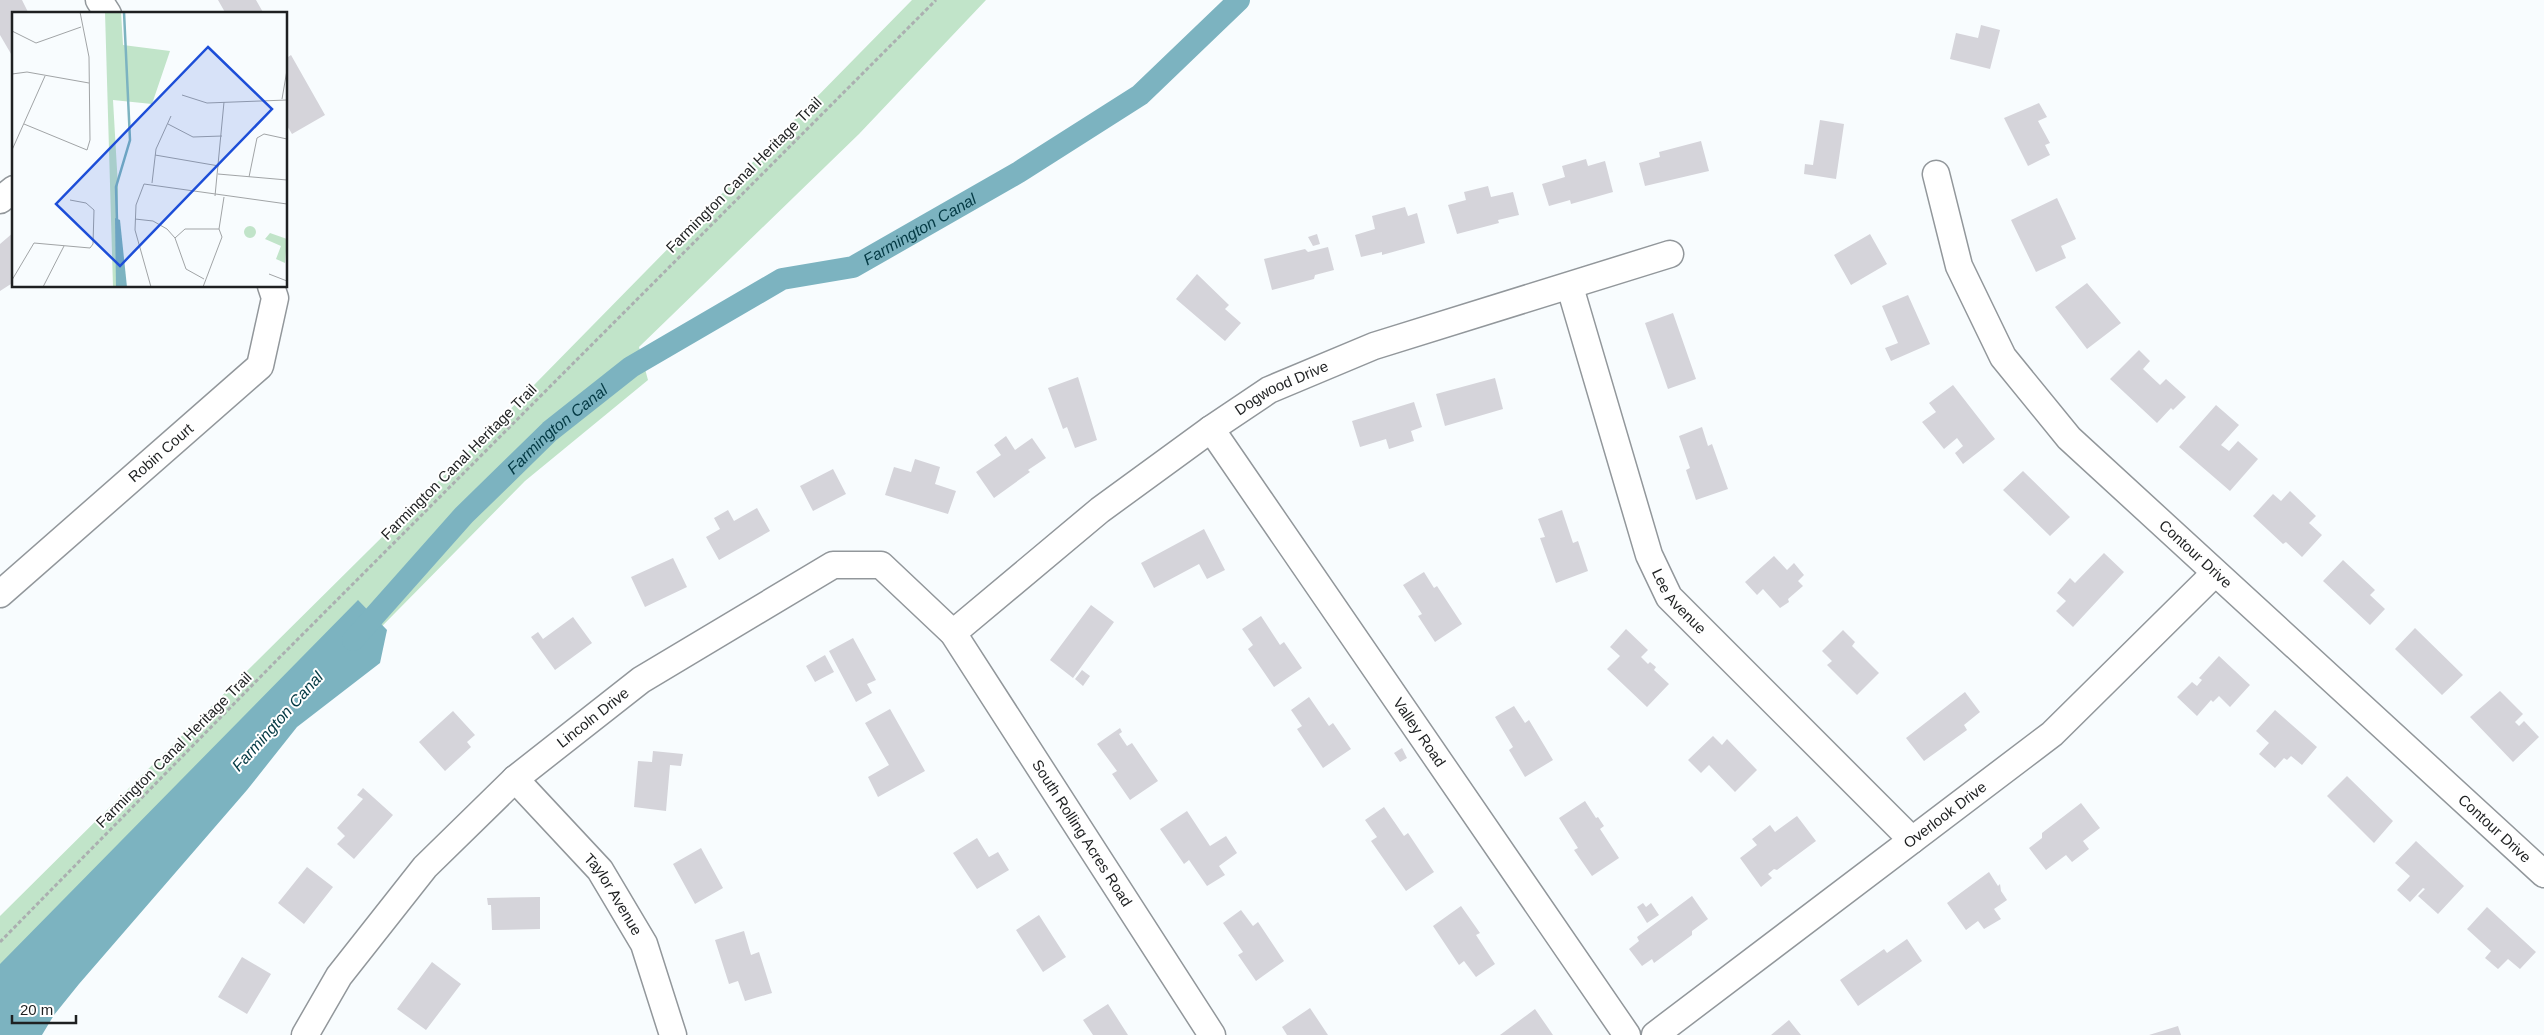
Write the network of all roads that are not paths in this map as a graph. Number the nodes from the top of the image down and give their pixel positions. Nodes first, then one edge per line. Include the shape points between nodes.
1 (99, 0) edge
2 (107, 12) edge
3 (1936, 174) dead end
4 (12, 191) edge
5 (0, 200) edge
6 (1670, 254) dead end
7 (1570, 287) junction
8 (272, 288) edge
9 (1210, 428) junction
10 (2215, 573) junction
11 (0, 594) edge
12 (953, 633) junction
13 (515, 779) junction
14 (1912, 840) junction
15 (2544, 874) edge
16 (305, 1035) edge
17 (673, 1035) edge
18 (1212, 1035) edge
19 (1628, 1035) edge
20 (1656, 1035) edge

1 - 2 street
3 - 10 street, Contour Drive via 1959,266 2003,357 2069,438
4 - 5 street
6 - 7 street, Dogwood Drive
7 - 9 street, Dogwood Drive via 1374,346 1269,390
7 - 14 street, Lee Avenue via 1648,555 1669,597
8 - 11 street, Robin Court via 275,298 260,366
9 - 12 street, Dogwood Drive via 1100,510
9 - 19 street, Valley Road
10 - 14 street, Overlook Drive via 2052,734
10 - 15 street, Contour Drive
12 - 13 street, Lincoln Drive via 881,565 833,565 641,680
12 - 18 street, South Rolling Acres Road
13 - 16 street, Lincoln Drive via 425,867 340,976
13 - 17 street, Taylor Avenue via 600,870 644,944
14 - 20 street, Overlook Drive

